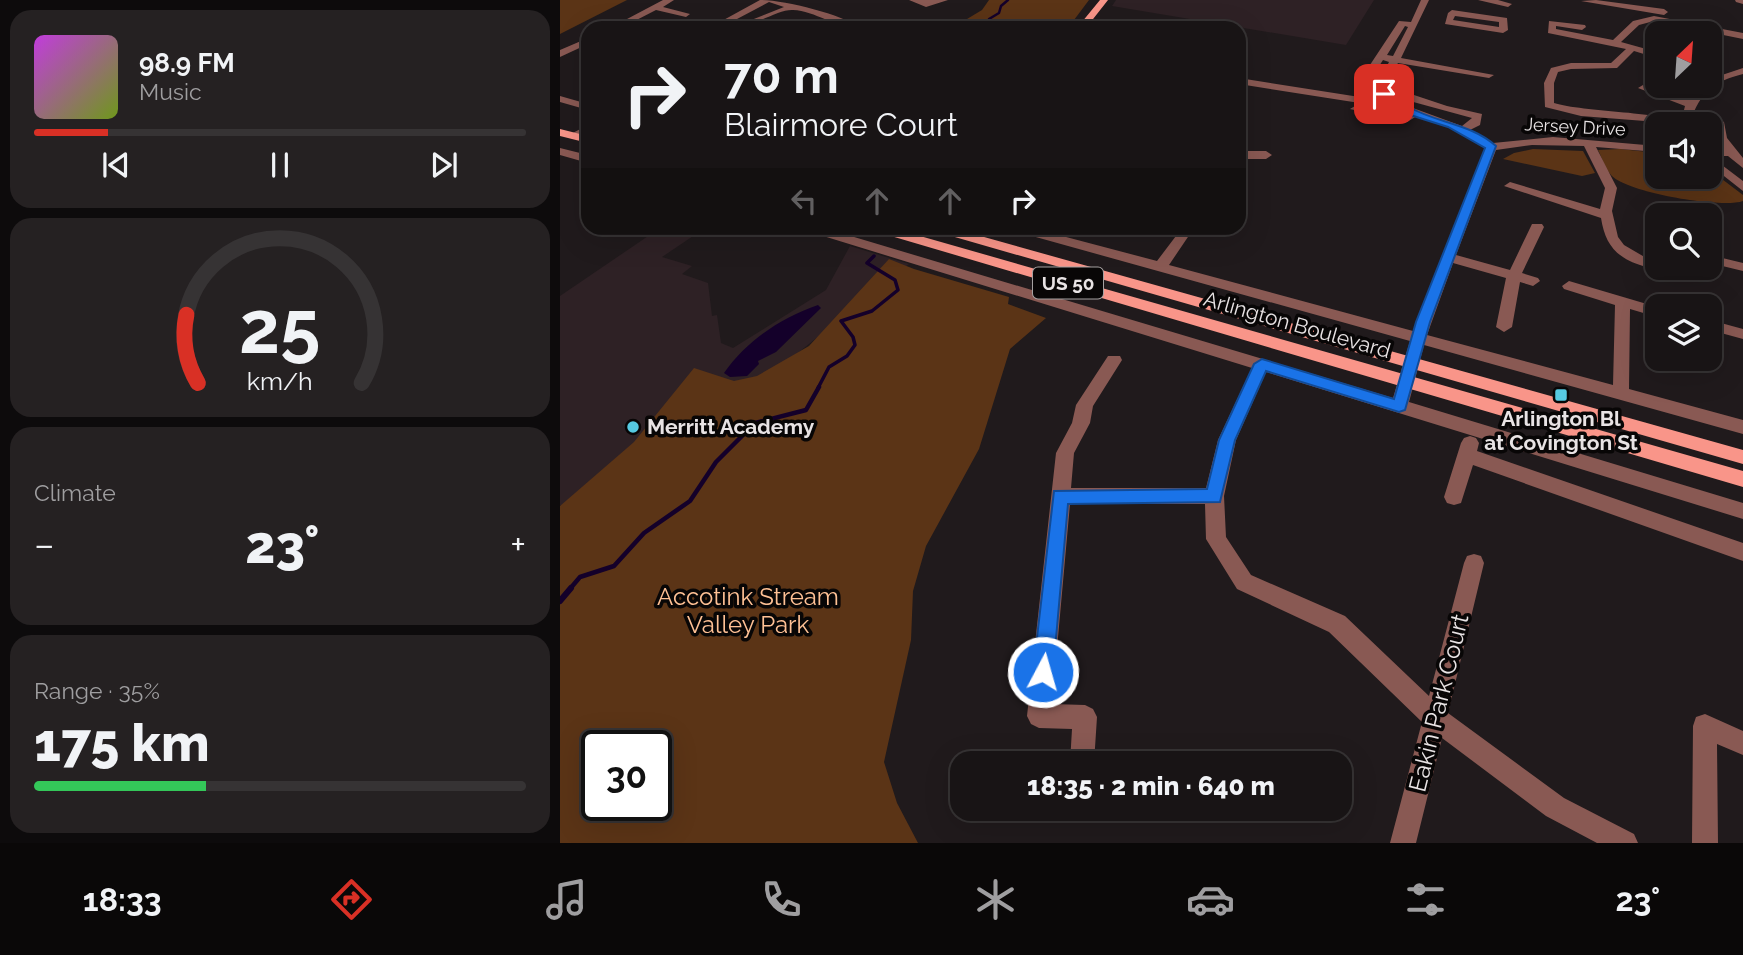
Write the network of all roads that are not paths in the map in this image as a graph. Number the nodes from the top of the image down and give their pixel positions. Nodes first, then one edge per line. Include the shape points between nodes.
1 (670, 0) edge
2 (744, 0) edge
3 (769, 0) edge
4 (913, 0) edge
5 (944, 0) edge
6 (1104, 0) edge
7 (1415, 0) edge
8 (1425, 0) edge
9 (1482, 0) edge
10 (1585, 1) edge
11 (757, 4) junction
12 (1508, 4) dead end
13 (793, 6) junction
14 (657, 8) junction
15 (1633, 8) junction
16 (1420, 13) junction
17 (686, 14) dead end
18 (1684, 15) dead end
19 (1727, 18) dead end
20 (1646, 19) junction
21 (629, 21) edge
22 (726, 21) edge
23 (753, 21) edge
24 (837, 21) edge
25 (1087, 21) edge
26 (1402, 23) junction
27 (1415, 25) junction
28 (1507, 25) dead end
29 (1583, 27) dead end
30 (1730, 34) junction
31 (1743, 36) edge
32 (1615, 43) junction
33 (581, 44) edge
34 (1632, 48) junction
35 (1645, 52) edge
36 (560, 54) edge
37 (1381, 57) junction
38 (1397, 60) junction
39 (1743, 71) edge
40 (1489, 75) dead end
41 (1722, 77) edge
42 (1722, 80) edge
43 (1743, 81) edge
44 (1246, 82) edge
45 (1643, 88) dead end
46 (1384, 93) junction
47 (1330, 95) junction
48 (1696, 98) edge
49 (560, 99) edge
50 (1690, 104) junction
51 (581, 105) edge
52 (1690, 112) edge
53 (1415, 113) junction
54 (560, 119) edge
55 (1645, 121) edge
56 (1462, 130) junction
57 (581, 131) edge
58 (560, 132) edge
59 (581, 135) edge
60 (1722, 140) edge
61 (1589, 144) junction
62 (1491, 146) junction
63 (1645, 148) edge
64 (560, 151) edge
65 (1722, 153) edge
66 (1731, 153) junction
67 (1246, 155) edge
68 (1266, 155) dead end
69 (581, 157) edge
70 (1743, 164) edge
71 (1722, 169) edge
72 (1510, 186) dead end
73 (1743, 187) edge
74 (1606, 215) junction
75 (1537, 227) dead end
76 (835, 235) edge
77 (904, 235) edge
78 (924, 235) edge
79 (962, 235) edge
80 (1046, 235) edge
81 (1183, 235) edge
82 (919, 239) junction
83 (902, 255) junction
84 (1448, 257) junction
85 (1643, 262) dead end
86 (1722, 262) edge
87 (1161, 266) junction
88 (1743, 267) edge
89 (1514, 276) junction
90 (1533, 281) dead end
91 (1569, 286) dead end
92 (1623, 303) junction
93 (1645, 309) edge
94 (1504, 327) dead end
95 (1722, 328) edge
96 (1743, 334) edge
97 (1419, 337) junction
98 (1114, 360) dead end
99 (1262, 364) junction
100 (1409, 371) junction
101 (1620, 393) junction
102 (1399, 406) junction
103 (1743, 427) edge
104 (1474, 430) junction
105 (1467, 455) junction
106 (1743, 457) edge
107 (1743, 479) edge
108 (1060, 496) junction
109 (1214, 496) junction
110 (1454, 498) dead end
111 (1743, 511) edge
112 (1743, 552) edge
113 (1474, 563) dead end
114 (1434, 718) junction
115 (1743, 743) edge
116 (1083, 751) edge
117 (1403, 843) edge
118 (1625, 843) edge
119 (1704, 843) edge

1 - 14 street
2 - 11 street
3 - 11 street
3 - 13 street
4 - 5 street via 926,4
6 - 25 main road
7 - 26 street
8 - 16 street
9 - 12 street
10 - 15 street
11 - 22 street
13 - 23 street
13 - 24 street
14 - 17 street
14 - 21 street
15 - 18 street
15 - 20 street
16 - 27 street
16 - 28 street via 1504,20
19 - 30 street
20 - 30 street
20 - 32 street via 1630,26
26 - 27 street
26 - 37 street
27 - 38 street
29 - 32 street via 1552,23 1551,31
30 - 31 street
32 - 34 street
33 - 36 street
34 - 35 street
34 - 55 street via 1614,66 1554,70 1549,105 1566,112
37 - 38 street
37 - 46 street via 1366,86
38 - 40 street
38 - 46 street via 1383,79
39 - 41 street
42 - 43 street
44 - 47 street
45 - 50 street
46 - 47 street via 1366,101
46 - 53 street
46 - 56 street via 1478,116 1476,123
47 - 53 street via 1326,103 1408,119
48 - 50 street
49 - 51 street
50 - 52 street
53 - 56 street
54 - 57 main road
56 - 62 street
58 - 59 main road
60 - 66 street
61 - 62 street, Jersey Drive
61 - 63 street, Jersey Drive
61 - 74 street via 1611,188
62 - 84 street
64 - 69 street
65 - 66 street
66 - 70 street
67 - 68 street
71 - 73 street
72 - 74 street
74 - 85 street via 1611,238
75 - 89 street
76 - 83 street
77 - 82 main road, Arlington Boulevard / US 50
78 - 82 main road
79 - 100 main road, Arlington Boulevard / US 50
80 - 87 street
81 - 87 street
82 - 83 street
82 - 100 main road, Arlington Boulevard / US 50
83 - 99 street
84 - 89 street
84 - 97 street
86 - 88 street
87 - 97 street
89 - 90 street
89 - 94 street
91 - 92 street
92 - 93 street
92 - 101 street
95 - 96 street
97 - 100 street
97 - 101 street
98 - 108 street via 1066,446
99 - 102 street
99 - 109 street via 1227,440
100 - 102 street
100 - 106 main road, Arlington Boulevard / US 50
100 - 107 main road, Arlington Boulevard / US 50
101 - 103 street
102 - 104 street
104 - 105 street
104 - 111 street
105 - 110 street
105 - 112 street
108 - 109 street
108 - 116 street via 1039,716 1086,717
109 - 114 street via 1216,539 1244,582 1337,624
113 - 114 street, Eakin Park Court
114 - 117 street, Eakin Park Court
114 - 118 street via 1555,807
115 - 119 street via 1705,726

